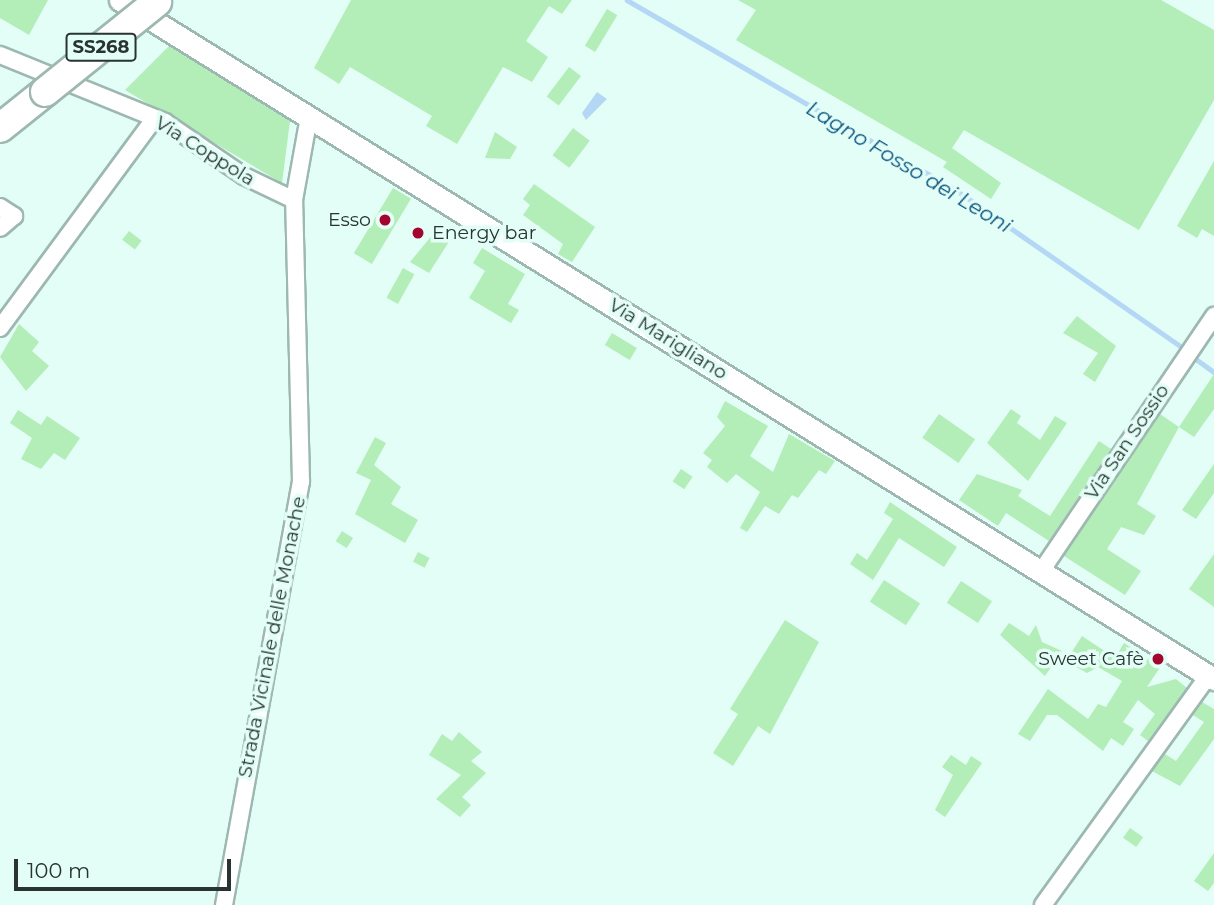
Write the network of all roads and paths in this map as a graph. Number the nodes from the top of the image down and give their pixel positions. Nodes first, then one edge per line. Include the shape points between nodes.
1 (120, 0) edge
2 (158, 1) edge
3 (4, 62) edge
4 (309, 117) junction
5 (155, 118) junction
6 (0, 128) edge
7 (294, 200) junction
8 (0, 207) edge
9 (0, 228) edge
10 (1214, 316) edge
11 (0, 328) edge
12 (1042, 570) junction
13 (1211, 677) edge
14 (224, 905) edge
15 (1043, 905) edge

1 - 4 street, Via Marigliano
2 - 6 highway, SS268, bridge
3 - 5 street, Via Coppola
4 - 7 street, Strada Vicinale delle Monache
4 - 12 street, Via Marigliano
5 - 7 street, Via Coppola
5 - 11 street
7 - 14 street, Strada Vicinale delle Monache via 301,482
8 - 9 street via 14,216
10 - 12 street, Via San Sossio
12 - 13 street, Via Marigliano
13 - 15 street

